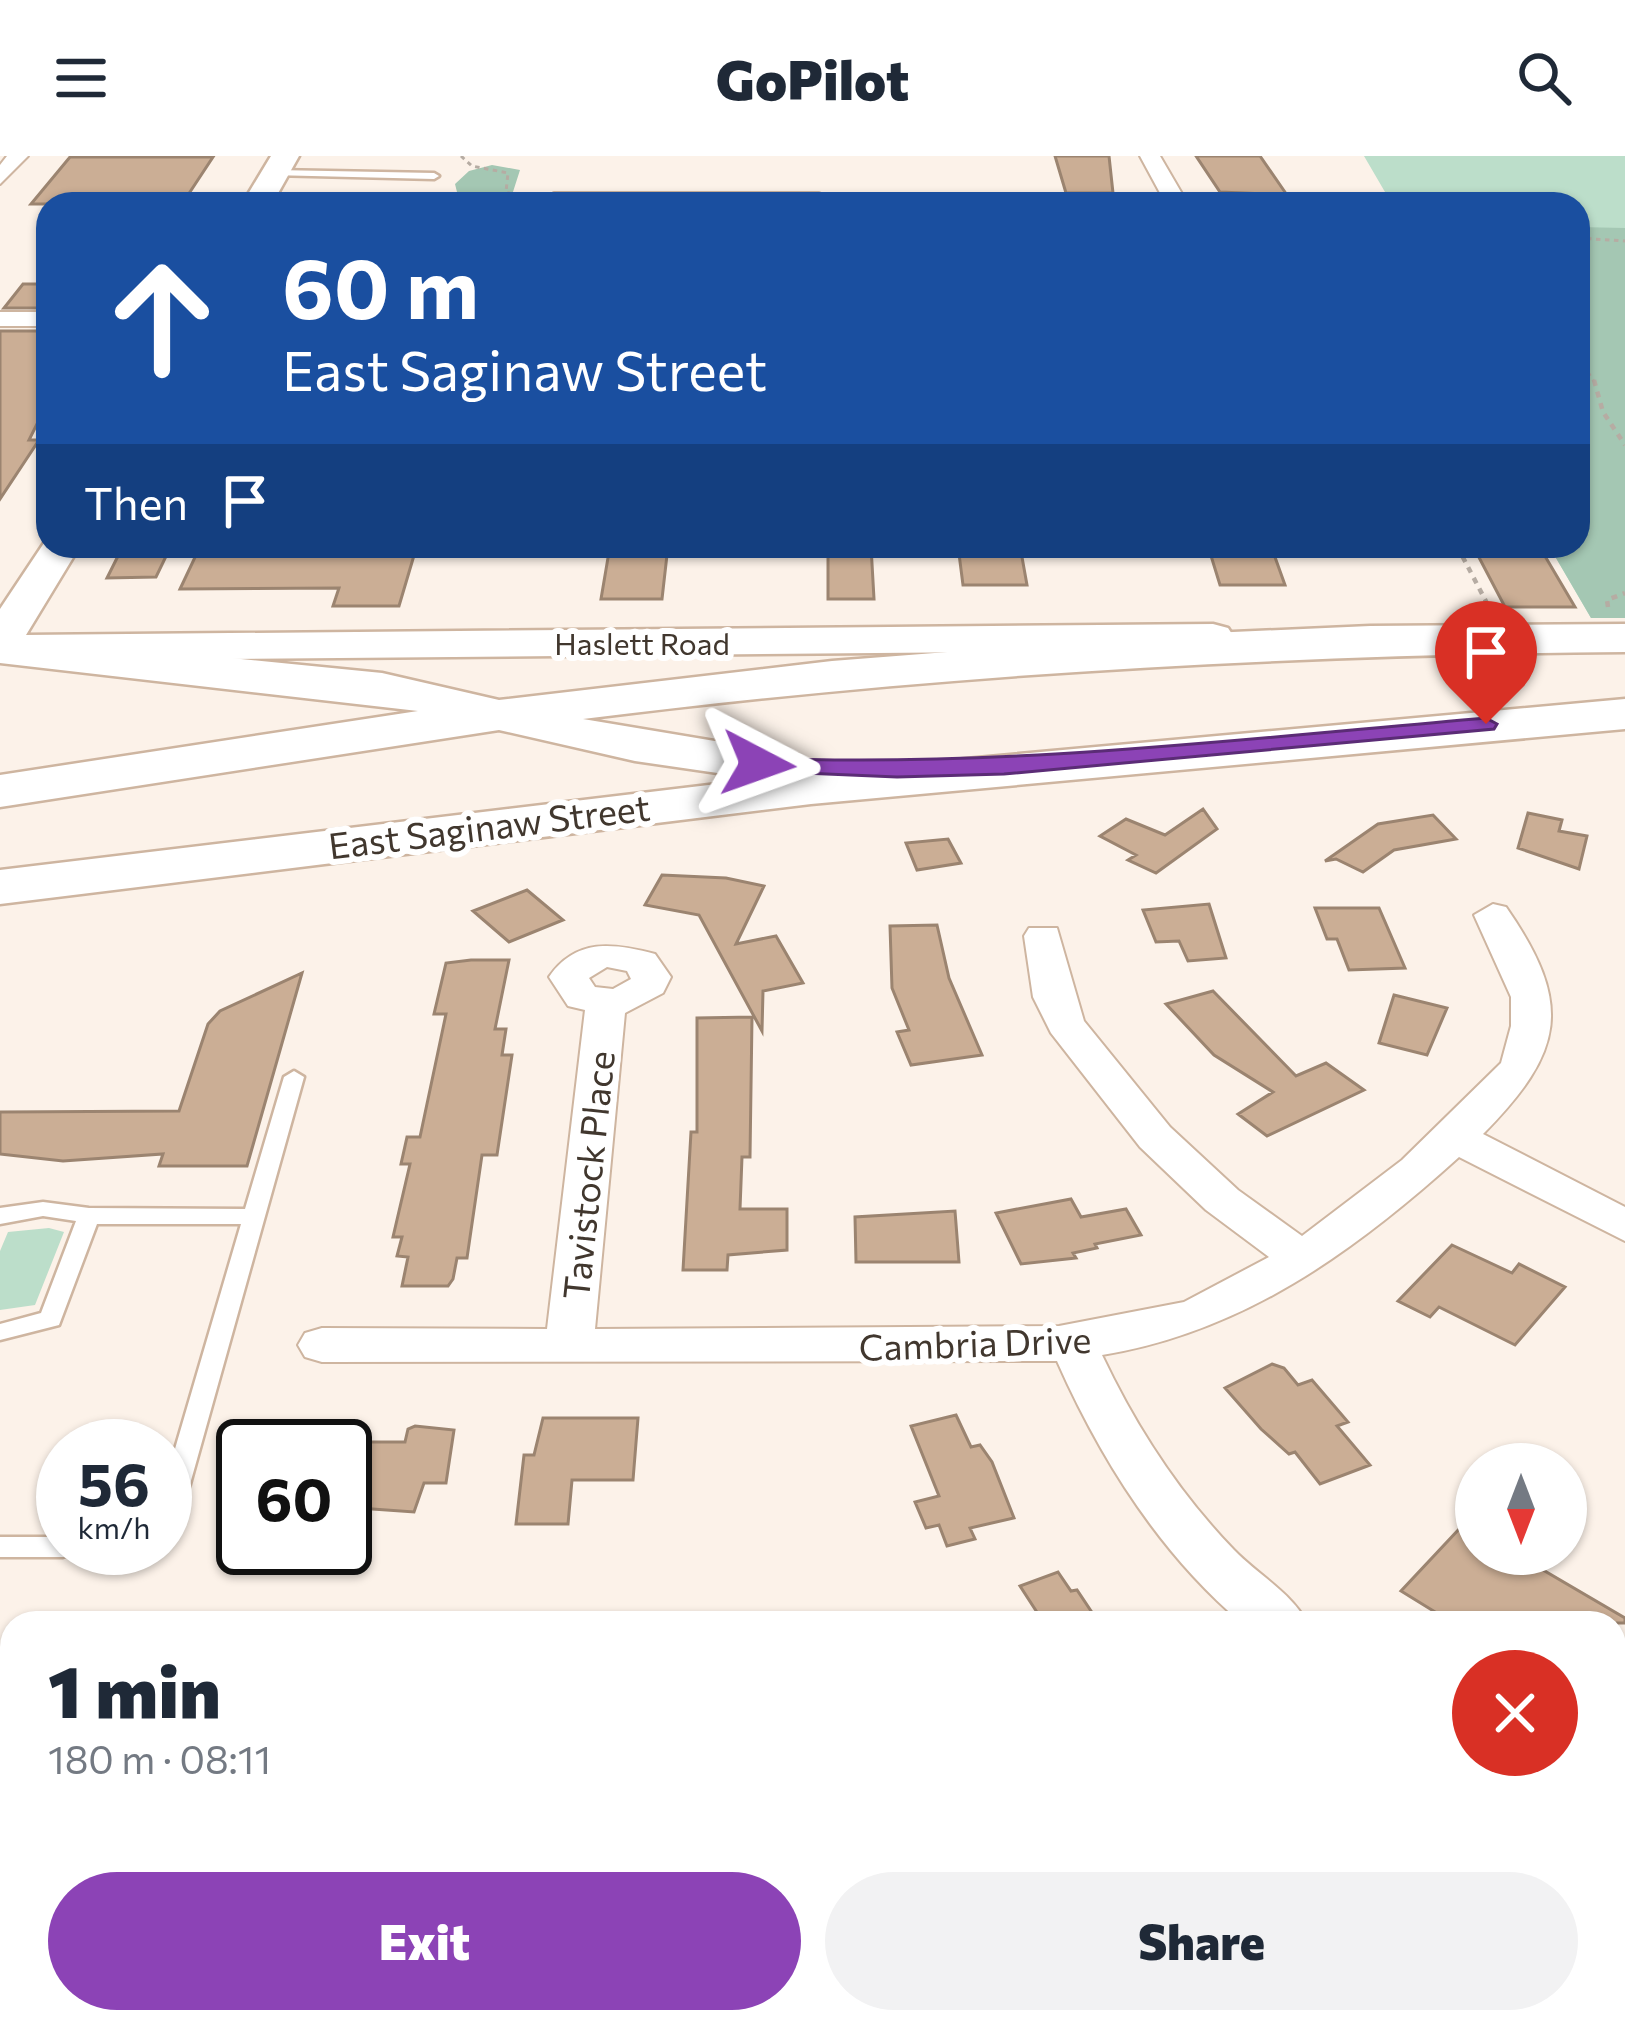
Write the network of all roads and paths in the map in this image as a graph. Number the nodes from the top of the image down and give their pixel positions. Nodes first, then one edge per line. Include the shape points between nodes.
1 (19, 156) edge
2 (460, 156) edge
3 (1150, 156) edge
4 (280, 165) edge
5 (380, 173) junction
6 (434, 176) dead end
7 (0, 178) edge
8 (373, 189) dead end
9 (264, 192) edge
10 (509, 192) edge
11 (1170, 192) edge
12 (1590, 239) edge
13 (1625, 241) edge
14 (0, 319) edge
15 (36, 319) edge
16 (1590, 372) edge
17 (1625, 445) edge
18 (53, 558) edge
19 (1460, 558) edge
20 (1482, 624) junction
21 (1622, 638) edge
22 (1283, 644) junction
23 (0, 646) edge
24 (1625, 703) edge
25 (507, 714) junction
26 (1625, 714) edge
27 (1530, 721) junction
28 (1004, 767) junction
29 (0, 791) edge
30 (0, 887) edge
31 (1493, 915) dead end
32 (1043, 936) dead end
33 (606, 1004) dead end
34 (294, 1077) dead end
35 (1455, 1137) junction
36 (0, 1216) edge
37 (89, 1216) junction
38 (254, 1216) junction
39 (1625, 1226) edge
40 (1301, 1258) junction
41 (0, 1332) edge
42 (1073, 1343) junction
43 (322, 1346) dead end
44 (568, 1346) junction
45 (192, 1433) edge
46 (0, 1547) edge
47 (36, 1547) edge
48 (1267, 1611) edge

1 - 7 street
2 - 10 path via 508,173
3 - 11 street
4 - 5 lane
4 - 9 main road
5 - 6 lane
5 - 8 lane
12 - 13 path
14 - 15 street
16 - 17 path
18 - 23 main road
19 - 20 path
20 - 21 main road
20 - 22 main road
20 - 27 main road via 1532,665 1548,691
21 - 24 main road via 1578,662 1599,690
22 - 23 main road, Haslett Road via 1227,637
22 - 25 main road via 860,675
23 - 25 main road via 278,674
25 - 28 main road via 634,746 758,764
25 - 29 main road
26 - 27 main road, East Saginaw Street
27 - 28 main road, East Saginaw Street
28 - 30 main road, East Saginaw Street
31 - 35 street, Cambria Drive via 1525,981 1532,1023 1522,1065
32 - 40 street via 1065,1024 1155,1137
33 - 44 street, Tavistock Place
34 - 38 lane
35 - 39 street
35 - 40 street, Cambria Drive
36 - 37 lane via 44,1209
37 - 38 lane
37 - 41 lane via 51,1318
38 - 45 lane
40 - 42 street, Cambria Drive via 1198,1315
42 - 44 street, Cambria Drive
42 - 48 street via 1143,1474
43 - 44 street, Cambria Drive
46 - 47 lane

